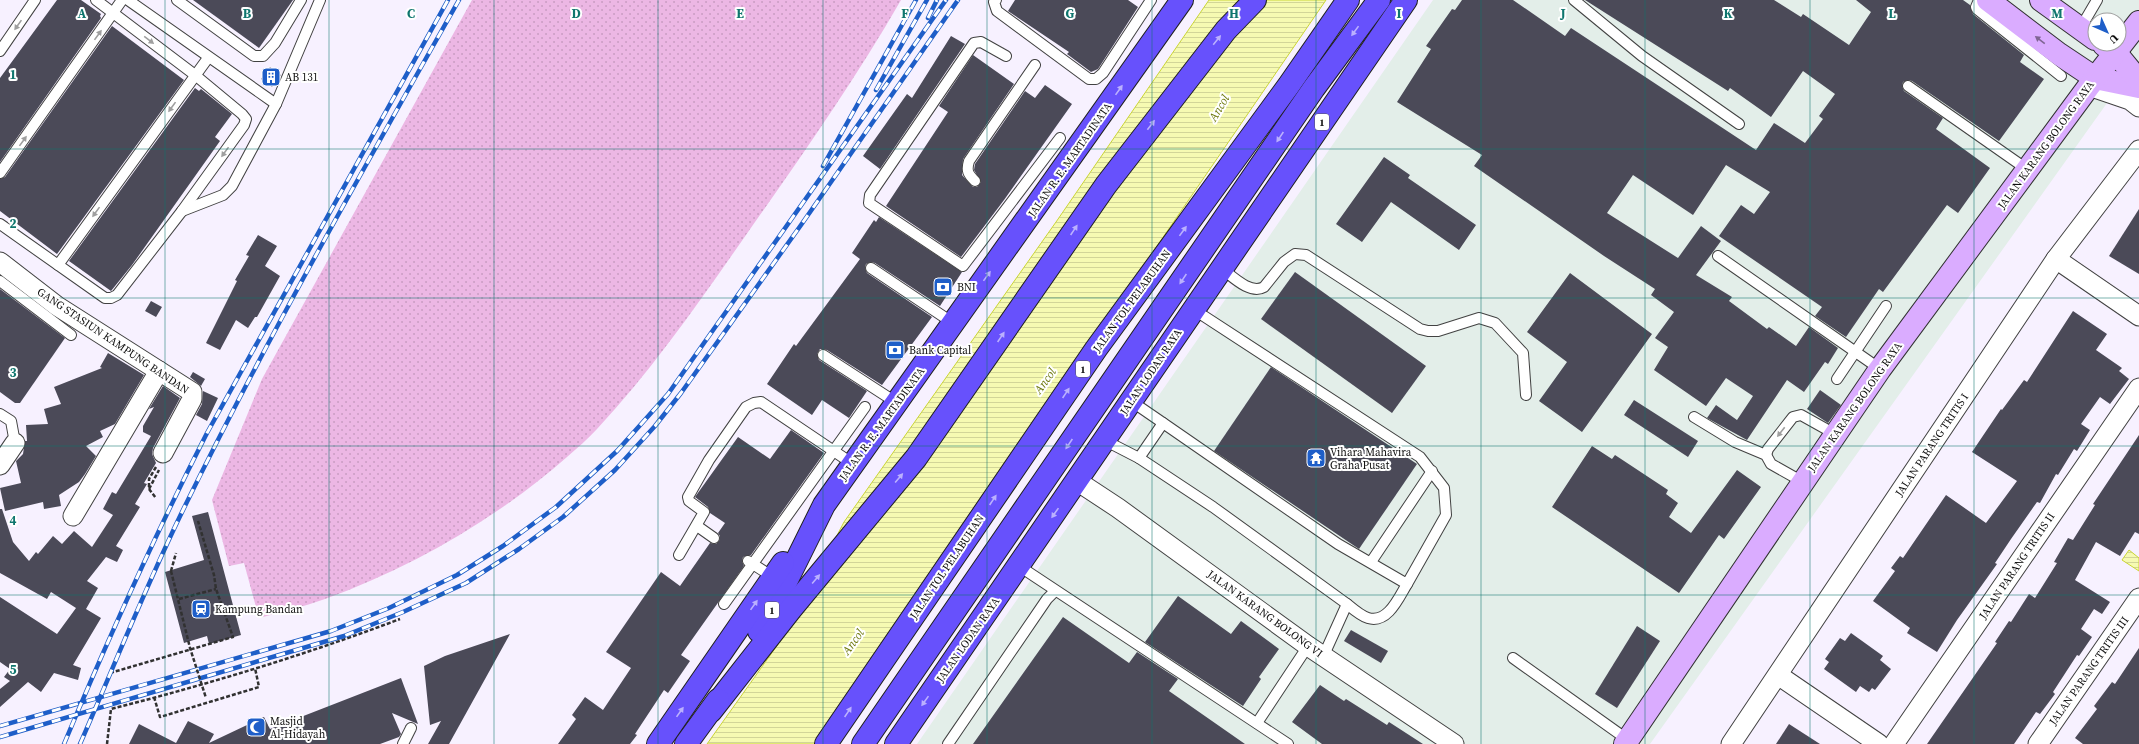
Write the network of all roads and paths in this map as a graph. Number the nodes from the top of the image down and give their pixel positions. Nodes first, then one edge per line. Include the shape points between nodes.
1 (35, 0) edge
2 (96, 0) edge
3 (122, 0) edge
4 (128, 0) edge
5 (177, 0) edge
6 (301, 0) edge
7 (320, 0) edge
8 (996, 0) edge
9 (1151, 0) edge
10 (1182, 0) edge
11 (1255, 0) edge
12 (1348, 0) edge
13 (1378, 0) edge
14 (1406, 0) edge
15 (1420, 0) edge
16 (1574, 0) edge
17 (1979, 0) edge
18 (1988, 0) edge
19 (2042, 0) edge
20 (2097, 0) edge
21 (2093, 12) edge
22 (114, 13) junction
23 (2139, 22) edge
24 (2127, 33) edge
25 (2087, 34) edge
26 (0, 50) edge
27 (2108, 52) edge
28 (2114, 52) edge
29 (2059, 54) junction
30 (1006, 56) dead end
31 (208, 58) junction
32 (1035, 65) dead end
33 (195, 75) junction
34 (2061, 76) dead end
35 (2139, 81) edge
36 (2092, 82) junction
37 (1908, 86) dead end
38 (2139, 87) edge
39 (276, 104) junction
40 (2139, 107) edge
41 (1739, 124) dead end
42 (1060, 138) dead end
43 (2139, 150) edge
44 (2028, 170) junction
45 (0, 173) edge
46 (975, 181) dead end
47 (1041, 181) junction
48 (182, 211) junction
49 (0, 224) edge
50 (1239, 244) junction
51 (1718, 256) dead end
52 (2056, 260) junction
53 (0, 262) edge
54 (58, 265) junction
55 (871, 268) dead end
56 (1221, 268) junction
57 (0, 281) edge
58 (1886, 306) dead end
59 (1193, 309) junction
60 (2139, 316) edge
61 (953, 323) junction
62 (71, 335) dead end
63 (1855, 352) junction
64 (823, 355) dead end
65 (1880, 369) junction
66 (159, 371) junction
67 (1837, 379) dead end
68 (2139, 388) edge
69 (1526, 395) dead end
70 (1131, 401) junction
71 (898, 403) junction
72 (865, 406) dead end
73 (0, 414) edge
74 (1694, 417) dead end
75 (1163, 423) junction
76 (1835, 434) junction
77 (1104, 440) junction
78 (15, 443) joint
79 (835, 450) junction
80 (1766, 455) junction
81 (1139, 458) junction
82 (162, 459) junction
83 (853, 464) junction
84 (0, 465) edge
85 (1432, 471) junction
86 (1077, 481) junction
87 (1803, 482) junction
88 (149, 489) junction
89 (156, 498) dead end
90 (824, 505) junction
91 (73, 516) dead end
92 (198, 521) dead end
93 (698, 526) junction
94 (714, 538) dead end
95 (176, 553) dead end
96 (679, 555) dead end
97 (751, 562) junction
98 (1371, 562) junction
99 (1019, 566) junction
100 (773, 577) junction
101 (1407, 584) junction
102 (216, 589) junction
103 (1055, 591) junction
104 (2139, 598) edge
105 (179, 599) junction
106 (724, 604) dead end
107 (1347, 604) junction
108 (400, 620) dead end
109 (1308, 646) junction
110 (1323, 657) junction
111 (1513, 658) dead end
112 (255, 668) junction
113 (110, 673) dead end
114 (1778, 675) junction
115 (154, 697) junction
116 (207, 702) junction
117 (711, 711) junction
118 (1257, 722) junction
119 (411, 728) dead end
120 (1627, 742) edge
121 (107, 744) edge
122 (402, 744) edge
123 (658, 744) edge
124 (686, 744) edge
125 (826, 744) edge
126 (863, 744) edge
127 (896, 744) edge
128 (948, 744) edge
129 (1288, 744) edge
130 (1454, 744) edge
131 (1731, 744) edge
132 (1879, 744) edge
133 (1894, 744) edge
134 (2038, 744) edge

1 -> 26 lane
2 - 22 lane
3 - 22 lane
4 - 31 lane
5 - 6 lane via 254,56 263,56 275,43
7 - 39 lane
8 - 9 lane via 996,11 1089,78 1096,79 1103,73
47 -> 10 highway, JALAN R. E. MARTADINATA / 1
117 -> 11 highway via 791,609 916,458 1106,185 1226,30
125 -> 12 highway, JALAN TOL PELABUHAN / 1 via 1096,349
13 -> 126 highway, 1 via 1314,88
14 - 50 highway, JALAN LODAN RAYA / 1
15 - 50 highway
16 - 41 lane via 1642,56
17 - 34 lane via 1977,9
29 -> 18 street
19 - 25 street
20 - 21 lane
22 -> 33 lane
45 -> 22 lane
23 - 24 street, JALAN KARANG BOLONG RAYA
25 - 29 street
27 - 36 street, JALAN KARANG BOLONG RAYA
28 - 35 street
29 - 36 street
30 - 47 lane via 981,42 974,43 870,195 869,203 963,266 1007,202
31 - 33 lane
31 - 39 lane
32 - 46 lane via 969,161 968,175
33 -> 48 lane via 246,119
33 -> 54 lane
36 - 38 street
36 - 40 street
36 - 44 street, JALAN KARANG BOLONG RAYA
37 - 44 lane
39 - 48 lane via 228,191
42 - 47 lane
43 - 52 street, JALAN PARANG TRITIS I
44 - 65 street, JALAN KARANG BOLONG RAYA
61 -> 47 highway, JALAN R. E. MARTADINATA / 1
48 - 54 lane via 117,295 111,298 105,298
49 - 54 lane
50 - 56 highway, JALAN LODAN RAYA / 1
51 - 63 lane
52 - 60 street
52 - 114 street, JALAN PARANG TRITIS I
53 - 66 street, GANG STASIUN KAMPUNG BANDAN via 58,306
55 - 61 lane
56 - 59 highway, JALAN LODAN RAYA / 1
56 - 69 lane via 1239,282 1260,290 1284,262 1295,254 1306,255 1428,332 1480,318 1495,323 1523,353
57 - 62 lane
58 - 63 lane
59 - 70 highway, JALAN LODAN RAYA / 1
59 - 85 lane via 1420,457
61 - 71 highway, JALAN R. E. MARTADINATA / 1
63 - 65 lane
63 - 67 lane
64 - 71 lane
65 - 76 street, JALAN KARANG BOLONG RAYA
66 - 82 street, GANG STASIUN KAMPUNG BANDAN via 188,389 193,395
66 - 91 street
68 - 133 street, JALAN PARANG TRITIS II
70 - 75 lane
70 - 77 highway, JALAN LODAN RAYA / 1
71 - 83 highway, JALAN R. E. MARTADINATA / 1
72 - 79 lane
73 - 78 lane via 11,421
74 - 80 lane via 1735,442
75 - 81 lane
75 - 98 lane via 1332,540
76 -> 80 lane via 1801,415 1793,417
76 - 87 street, JALAN KARANG BOLONG RAYA
77 - 81 lane
77 - 86 highway, JALAN LODAN RAYA / 1
78 - 84 street
79 - 83 lane
79 - 93 lane via 761,402 746,407 709,460 688,497 689,501 704,512
79 - 97 lane
80 - 87 lane via 1771,464
81 - 107 lane via 1213,507
82 - 88 path
82 - 88 path via 149,479
83 - 90 highway, JALAN R. E. MARTADINATA / 1
85 - 98 lane
85 - 101 lane via 1444,488 1446,515
86 -> 99 highway, JALAN LODAN RAYA / 1
86 - 109 street, JALAN KARANG BOLONG VI
87 - 120 street, JALAN KARANG BOLONG RAYA
88 - 89 path
90 - 100 highway
90 - 117 highway, JALAN R. E. MARTADINATA / 1 via 771,612
92 - 102 path
93 - 94 lane
93 - 96 lane
95 - 105 path, bridge via 171,571
97 - 100 lane
97 - 106 lane
98 - 101 lane
99 - 103 lane
99 -> 127 highway, JALAN LODAN RAYA / 1
123 -> 100 highway
101 - 107 lane via 1389,612 1380,618 1368,618
102 - 105 path
102 - 113 path via 233,637
103 - 118 lane
103 - 128 lane
104 - 134 street, JALAN PARANG TRITIS III
105 - 116 path, bridge via 190,648
107 - 110 lane
108 - 112 path via 334,644
109 - 110 street, JALAN KARANG BOLONG VI
109 - 118 lane
110 - 130 street, JALAN KARANG BOLONG VI
111 - 120 lane
112 - 115 path
112 - 116 path via 259,687
114 - 131 street, JALAN PARANG TRITIS I
114 - 132 street
115 - 116 path via 160,717
115 - 121 path via 111,709
117 - 124 highway, JALAN R. E. MARTADINATA / 1
118 - 129 lane
119 - 122 lane

